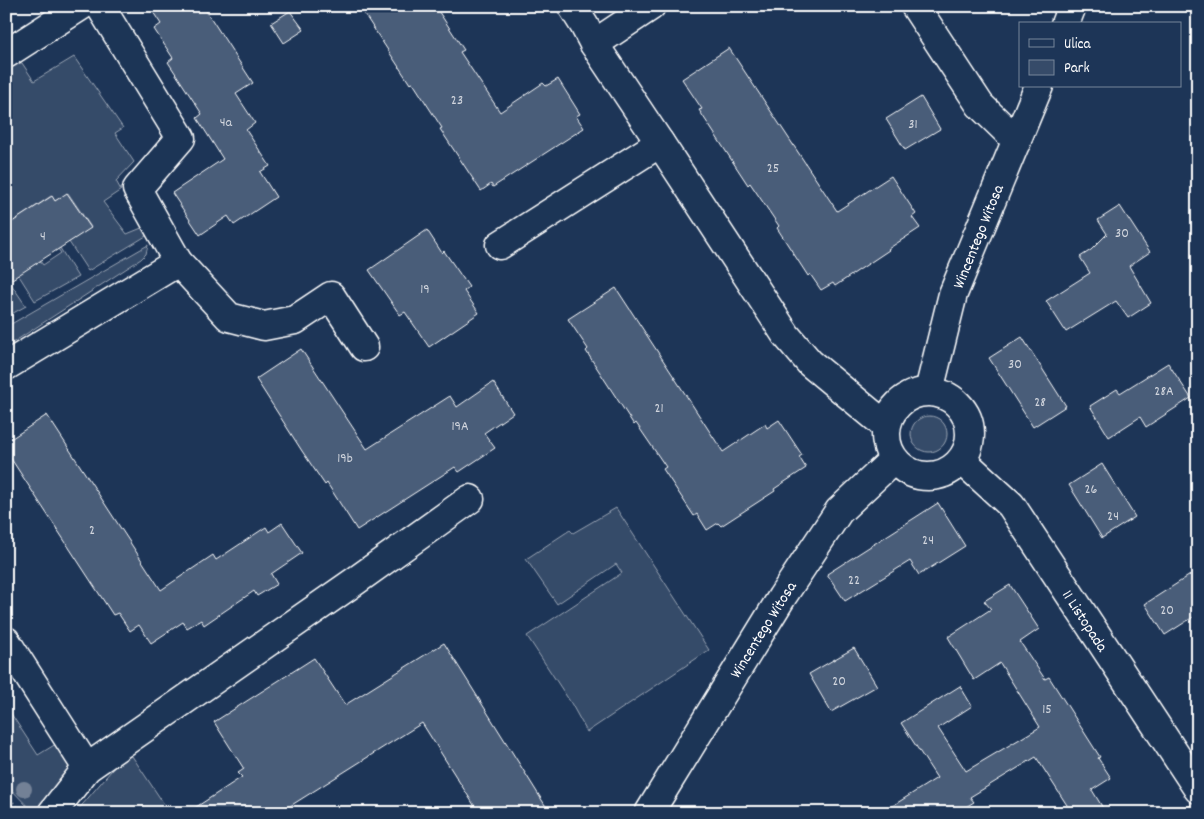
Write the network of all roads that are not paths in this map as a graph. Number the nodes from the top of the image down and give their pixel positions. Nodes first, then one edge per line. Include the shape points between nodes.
1 (81, 6) edge
2 (100, 6) edge
3 (572, 6) edge
4 (651, 6) edge
5 (915, 6) edge
6 (1072, 6) edge
7 (1066, 22) edge
8 (594, 44) junction
9 (6, 54) edge
10 (1038, 88) edge
11 (1017, 141) junction
12 (660, 143) junction
13 (500, 245) dead end
14 (178, 262) junction
15 (364, 347) dead end
16 (6, 366) edge
17 (929, 391) junction
18 (885, 425) junction
19 (893, 460) junction
20 (963, 461) junction
21 (470, 499) dead end
22 (6, 641) edge
23 (87, 768) junction
24 (1198, 789) edge
25 (52, 813) edge
26 (649, 813) edge

1 - 9 street
2 - 14 street via 181,138 137,189
3 - 8 street
4 - 8 street
5 - 11 street via 980,105
6 - 7 street
8 - 12 street
10 - 11 street, Wincentego Witosa
11 - 17 street, Wincentego Witosa via 953,294
12 - 13 street
12 - 18 street via 786,335 810,363
14 - 15 street via 229,317 264,326 296,320 331,296
14 - 16 street
17 - 18 street via 907,396 894,408
17 - 20 street via 951,397 968,417 970,443
18 - 19 street via 885,444
19 - 20 street via 913,475 936,477
19 - 26 street, Wincentego Witosa via 839,510
20 - 24 street, 11 Listopada via 1011,505
21 - 23 street
22 - 23 street
23 - 25 street

